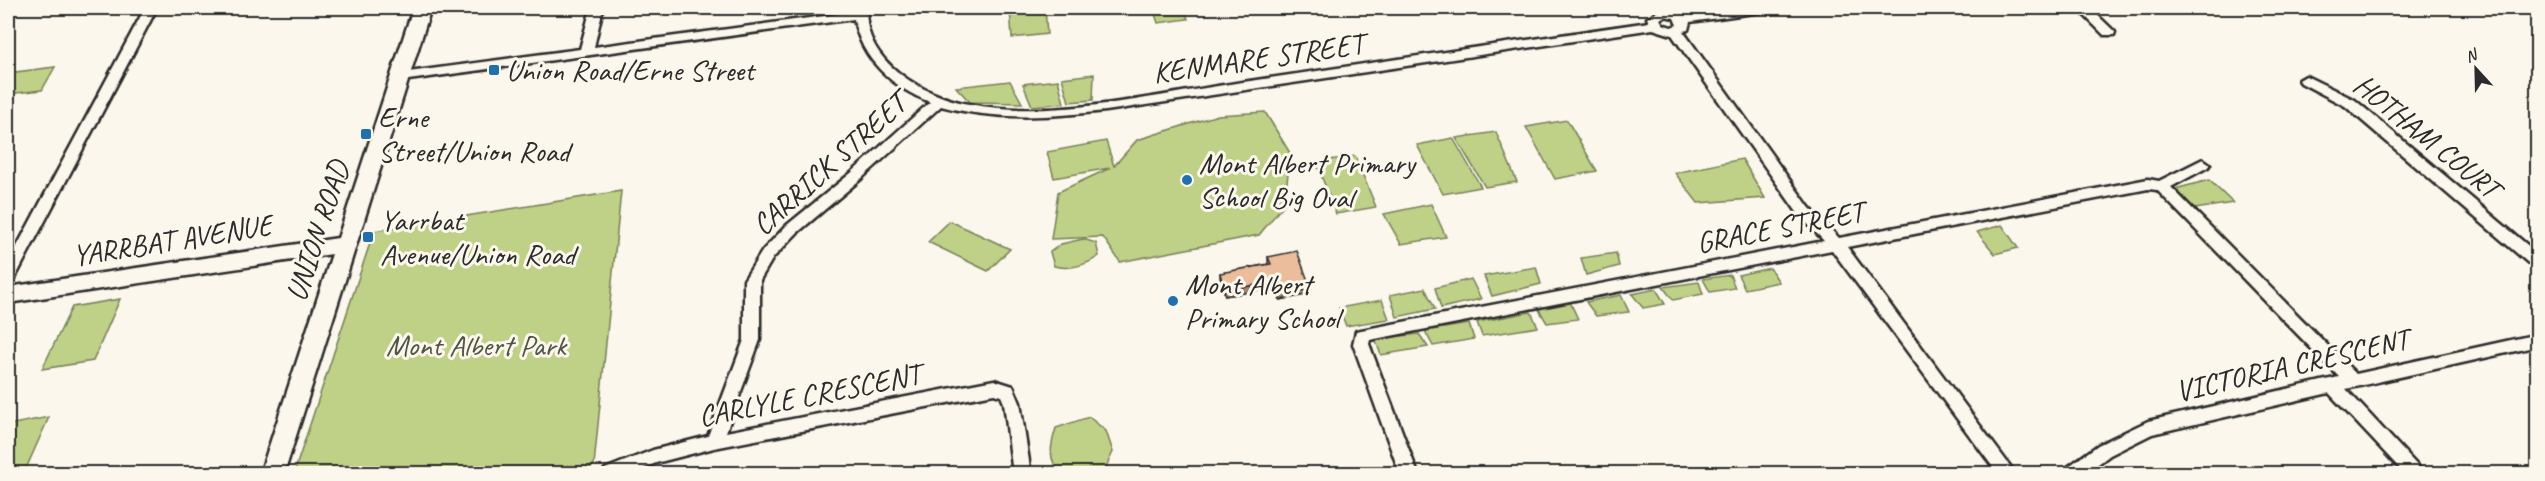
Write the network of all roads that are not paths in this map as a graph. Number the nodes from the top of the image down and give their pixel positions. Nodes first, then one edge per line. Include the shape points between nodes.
1 (152, 8) edge
2 (422, 8) edge
3 (597, 8) edge
4 (1761, 8) edge
5 (2083, 8) edge
6 (2529, 8) edge
7 (1661, 10) edge
8 (859, 11) edge
9 (2538, 13) edge
10 (1655, 25) junction
11 (1679, 25) junction
12 (2109, 32) dead end
13 (586, 52) junction
14 (401, 77) junction
15 (2306, 80) dead end
16 (939, 101) junction
17 (2203, 164) dead end
18 (2161, 186) junction
19 (346, 244) junction
20 (1836, 244) junction
21 (2538, 263) edge
22 (8, 276) edge
23 (8, 295) edge
24 (2538, 340) edge
25 (2352, 380) junction
26 (2332, 385) junction
27 (714, 441) junction
28 (272, 474) edge
29 (610, 474) edge
30 (1022, 474) edge
31 (1409, 474) edge
32 (2008, 474) edge
33 (2070, 474) edge
34 (2417, 474) edge

1 - 22 street
2 - 14 main road, UNION ROAD
3 - 13 street
4 - 11 street
5 - 12 street
6 - 9 street
7 - 10 street via 1653,18
7 - 11 street via 1674,14
8 - 13 street
8 - 16 street, KENMARE STREET via 871,47 891,74
10 - 11 street via 1664,30
10 - 16 street, KENMARE STREET via 1106,107 1004,114
11 - 20 street via 1804,211
13 - 14 street
14 - 19 main road, UNION ROAD
15 - 21 street, HOTHAM COURT via 2350,102
16 - 27 street, CARRICK STREET via 768,254 752,279 752,340
17 - 18 street, GRACE STREET
18 - 20 street, GRACE STREET via 2148,184
18 - 25 street
19 - 23 main road, YARRBAT AVENUE
19 - 28 main road, UNION ROAD
20 - 31 street, GRACE STREET via 1362,335 1361,344
20 - 32 street
24 - 25 street, VICTORIA CRESCENT
25 - 26 street, VICTORIA CRESCENT
26 - 33 street, VICTORIA CRESCENT via 2148,428 2104,450
26 - 34 street
27 - 29 street, CARLYLE CRESCENT via 653,456
27 - 30 street, CARLYLE CRESCENT via 994,387 1007,391 1012,403

